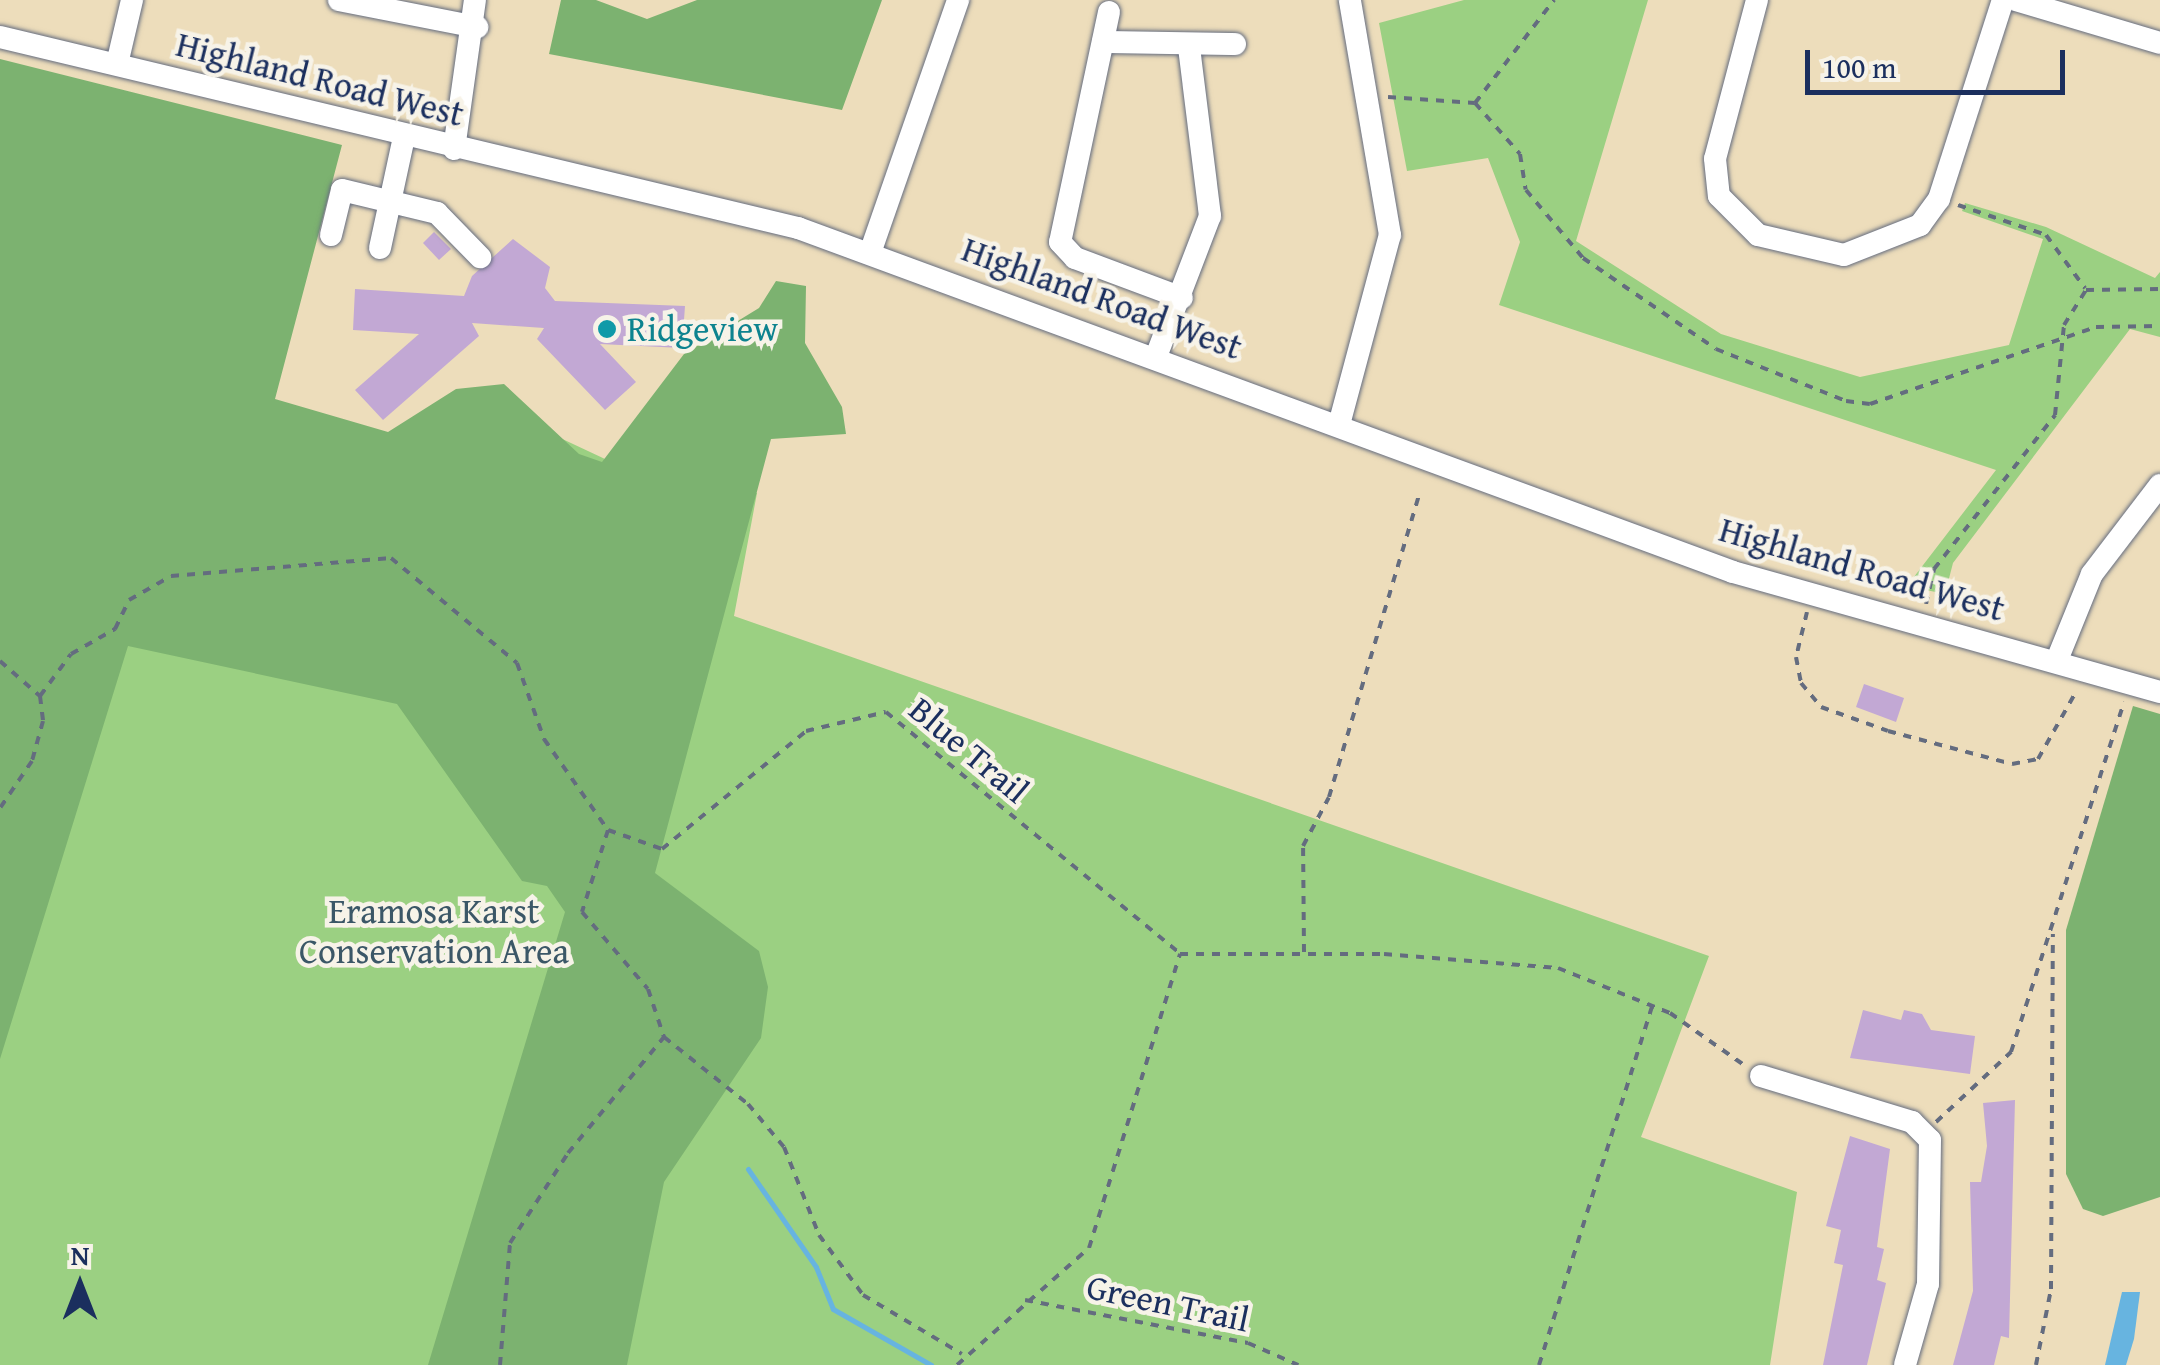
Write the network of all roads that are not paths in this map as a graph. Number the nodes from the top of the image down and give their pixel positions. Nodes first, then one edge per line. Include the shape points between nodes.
1 (132, 0) edge
2 (339, 0) edge
3 (475, 0) edge
4 (958, 0) edge
5 (1350, 0) edge
6 (1756, 0) edge
7 (2003, 0) edge
8 (2016, 0) edge
9 (1109, 12) dead end
10 (477, 27) junction
11 (0, 37) edge
12 (1103, 42) junction
13 (1235, 44) dead end
14 (2160, 44) edge
15 (1189, 47) junction
16 (117, 64) junction
17 (404, 137) junction
18 (454, 150) junction
19 (390, 201) junction
20 (331, 236) dead end
21 (380, 248) dead end
22 (870, 253) junction
23 (480, 256) dead end
24 (1182, 298) junction
25 (1158, 354) junction
26 (1340, 421) junction
27 (2160, 484) edge
28 (2057, 660) junction
29 (2160, 692) edge
30 (1761, 1076) road end
31 (1905, 1365) edge

1 - 16 street
2 - 10 street
3 - 10 street
4 - 22 street
5 - 26 street via 1387,186 1388,265
6 - 7 street via 1714,159 1719,196 1737,220 1781,246 1844,255 1920,225 1939,199
8 - 14 street
9 - 12 street
10 - 18 street
11 - 16 street, Highland Road West
12 - 15 street
12 - 24 street via 1060,242 1074,258
13 - 15 street
15 - 24 street via 1210,216
16 - 17 street, Highland Road West
17 - 18 street, Highland Road West
17 - 19 street
18 - 22 street, Highland Road West
19 - 20 street via 342,190
19 - 21 street
19 - 23 street via 437,212
22 - 25 street, Highland Road West
24 - 25 street
25 - 26 street, Highland Road West
26 - 28 street, Highland Road West via 1810,597
27 - 28 street via 2092,574
28 - 29 street, Highland Road West
30 - 31 street via 1912,1122 1923,1133 1928,1284

